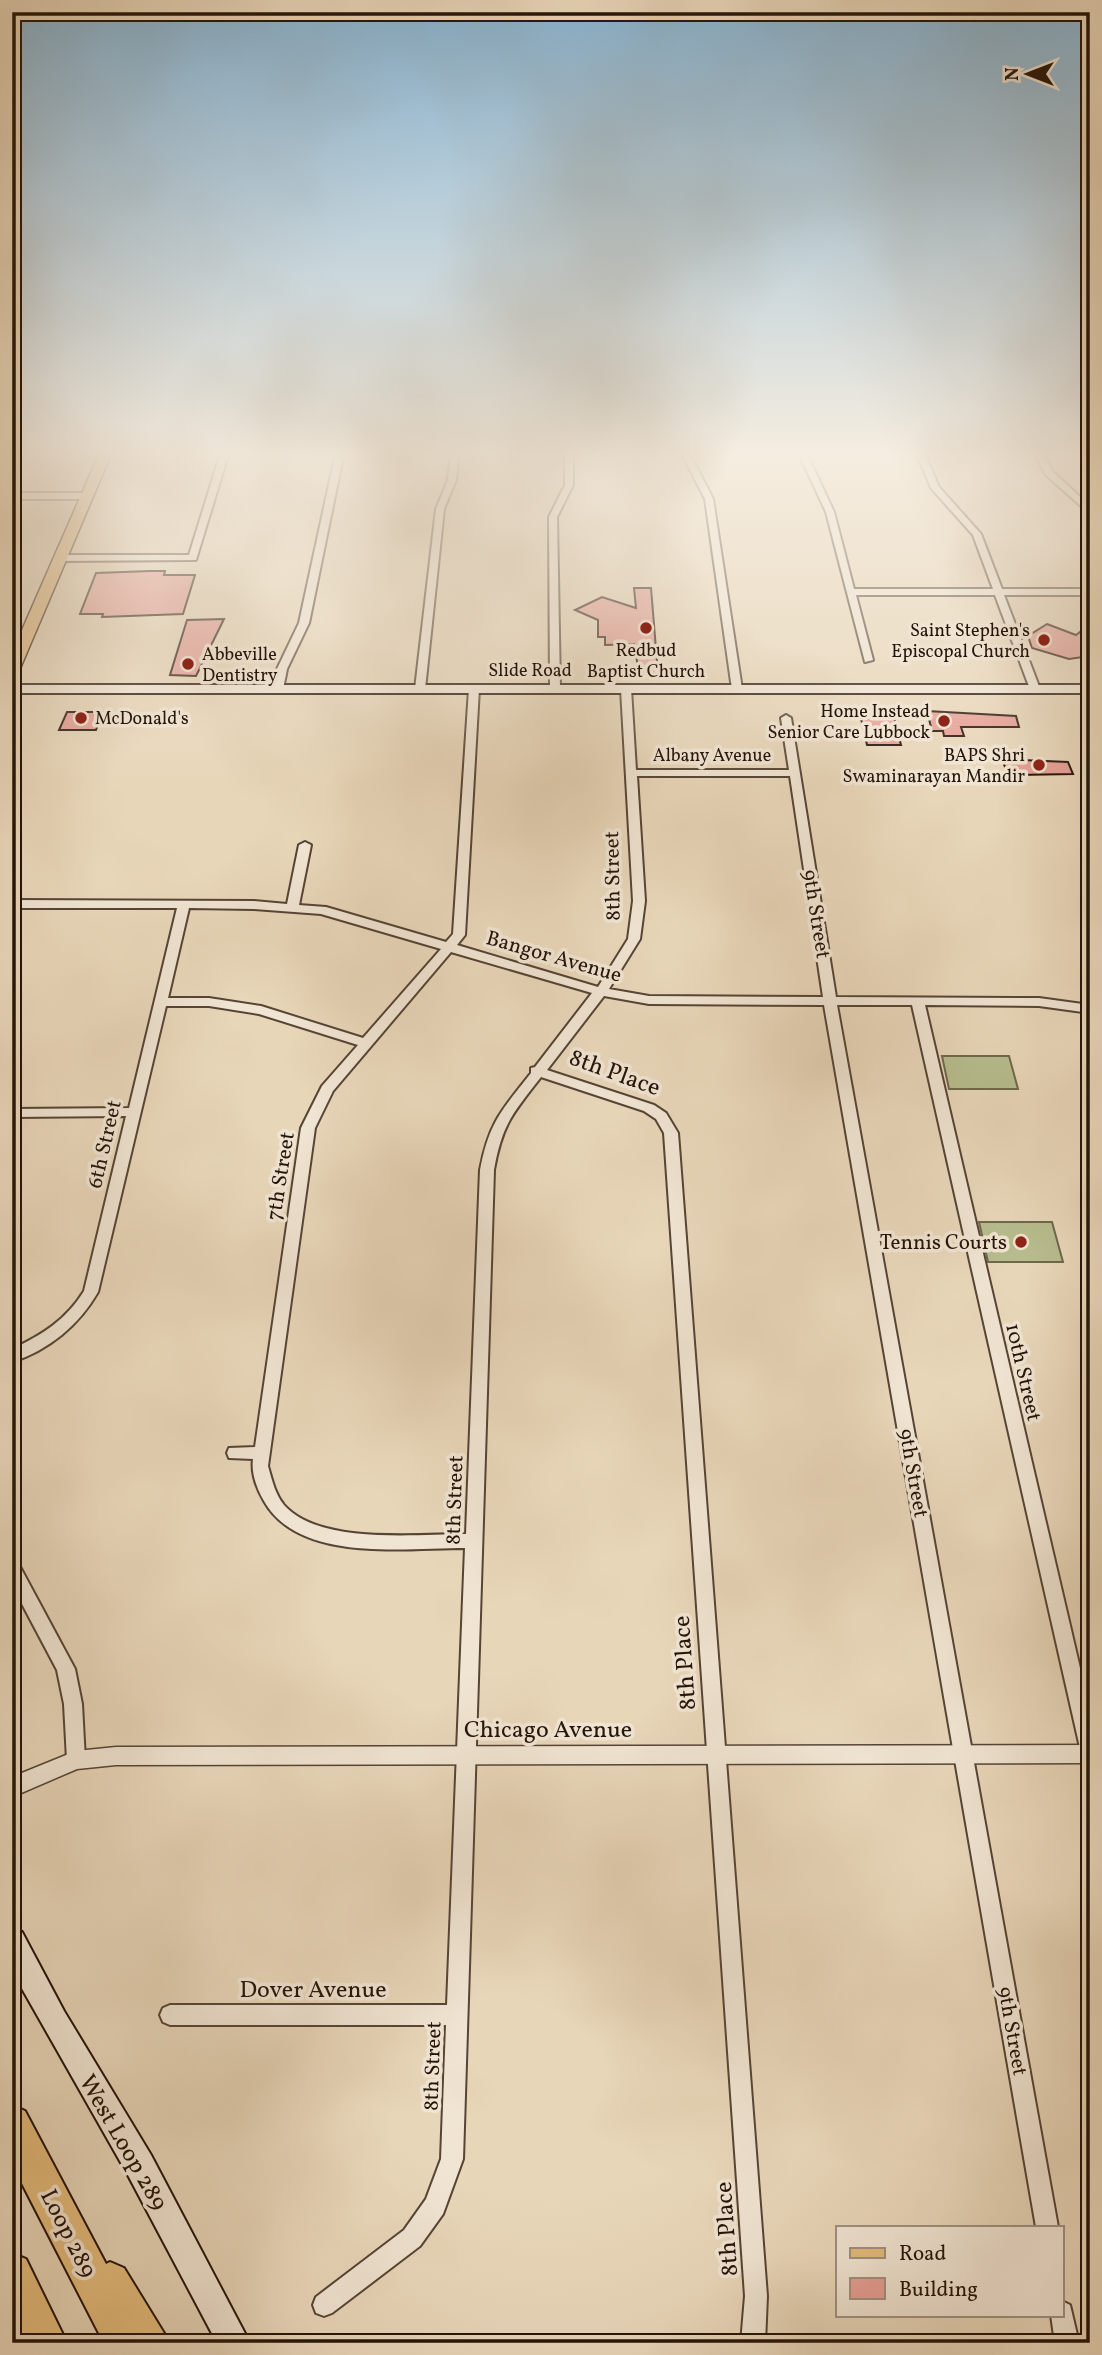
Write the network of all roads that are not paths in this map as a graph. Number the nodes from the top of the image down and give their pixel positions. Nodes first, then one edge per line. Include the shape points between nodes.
1 (58, 562) edge
2 (317, 562) edge
3 (434, 562) edge
4 (554, 562) edge
5 (718, 562) edge
6 (844, 562) edge
7 (988, 562) edge
8 (852, 592) junction
9 (999, 592) junction
10 (1090, 592) edge
11 (868, 660) dead end
12 (12, 671) edge
13 (12, 689) edge
14 (278, 689) junction
15 (420, 689) junction
16 (474, 689) junction
17 (555, 689) junction
18 (626, 689) junction
19 (737, 689) junction
20 (1035, 689) junction
21 (1090, 689) edge
22 (786, 718) dead end
23 (630, 773) junction
24 (795, 773) junction
25 (305, 845) dead end
26 (12, 904) edge
27 (184, 905) junction
28 (293, 906) junction
29 (452, 947) junction
30 (599, 991) junction
31 (159, 1002) junction
32 (830, 1002) junction
33 (918, 1002) junction
34 (1090, 1009) edge
35 (365, 1043) junction
36 (536, 1071) junction
37 (133, 1112) junction
38 (12, 1113) edge
39 (12, 1356) edge
40 (261, 1452) junction
41 (234, 1453) dead end
42 (475, 1541) junction
43 (12, 1568) edge
44 (1090, 1753) edge
45 (467, 1755) junction
46 (715, 1755) junction
47 (965, 1756) junction
48 (76, 1760) junction
49 (12, 1787) edge
50 (12, 1942) edge
51 (170, 2015) dead end
52 (456, 2015) junction
53 (12, 2124) edge
54 (44, 2186) junction
55 (1047, 2226) edge
56 (12, 2273) edge
57 (12, 2301) edge
58 (324, 2305) dead end
59 (1062, 2316) edge
60 (30, 2343) edge
61 (47, 2343) edge
62 (126, 2343) edge
63 (150, 2343) edge
64 (234, 2343) edge
65 (753, 2343) edge
66 (1067, 2343) edge

1 - 12 main road
2 - 14 street via 304,623 282,669
3 - 15 street
4 - 17 street
5 - 19 street
6 - 8 street
7 - 9 street
8 - 9 street
8 - 11 street
9 - 10 street
9 - 20 street
13 - 14 main road, Slide Road
14 - 15 main road, Slide Road
15 - 16 main road, Slide Road
16 - 17 main road, Slide Road
16 - 29 street, 7th Street via 459,935
17 - 18 main road, Slide Road
18 - 19 main road, Slide Road
18 - 23 street, 8th Street
19 - 20 main road, Slide Road
20 - 21 main road, Slide Road
22 - 24 street, 9th Street
23 - 24 street, Albany Avenue
23 - 30 street, 8th Street via 638,922 625,957
24 - 32 street, 9th Street
25 - 28 street
26 - 27 street, Bangor Avenue
27 - 28 street, Bangor Avenue
27 - 31 street, 6th Street
28 - 29 street, Bangor Avenue
29 - 30 street, Bangor Avenue
29 - 35 street, 7th Street
30 - 32 street, Bangor Avenue via 687,1002
30 - 36 street, 8th Street
31 - 35 street via 238,1005
31 - 37 street, 6th Street
32 - 33 street, Bangor Avenue
32 - 47 street, 9th Street
33 - 34 street, Bangor Avenue via 1039,1002
33 - 44 street, 10th Street
35 - 40 street, 7th Street via 327,1090 308,1128
36 - 42 street, 8th Street via 500,1120 488,1170
36 - 46 street, 8th Place via 649,1108 662,1116 671,1133
37 - 38 street
37 - 39 street, 6th Street via 91,1292 78,1315 59,1331
40 - 41 street
40 - 42 street, 7th Street via 263,1486 270,1501 296,1526 313,1534 338,1540
42 - 45 street, 8th Street
43 - 48 street via 66,1669
44 - 47 street, Chicago Avenue
45 - 46 street, Chicago Avenue
45 - 48 street, Chicago Avenue
45 - 52 street, 8th Street
46 - 47 street, Chicago Avenue
46 - 65 street, 8th Place via 756,2296
47 - 55 street, 9th Street
48 - 49 street, Chicago Avenue
50 - 64 main road, West Loop 289
51 - 52 street, Dover Avenue
52 - 58 street, 8th Street via 452,2159 435,2206 412,2238
53 - 54 highway, Loop 289
54 - 62 highway, Loop 289
54 - 63 highway
56 - 61 highway
57 - 60 highway
59 - 66 street

